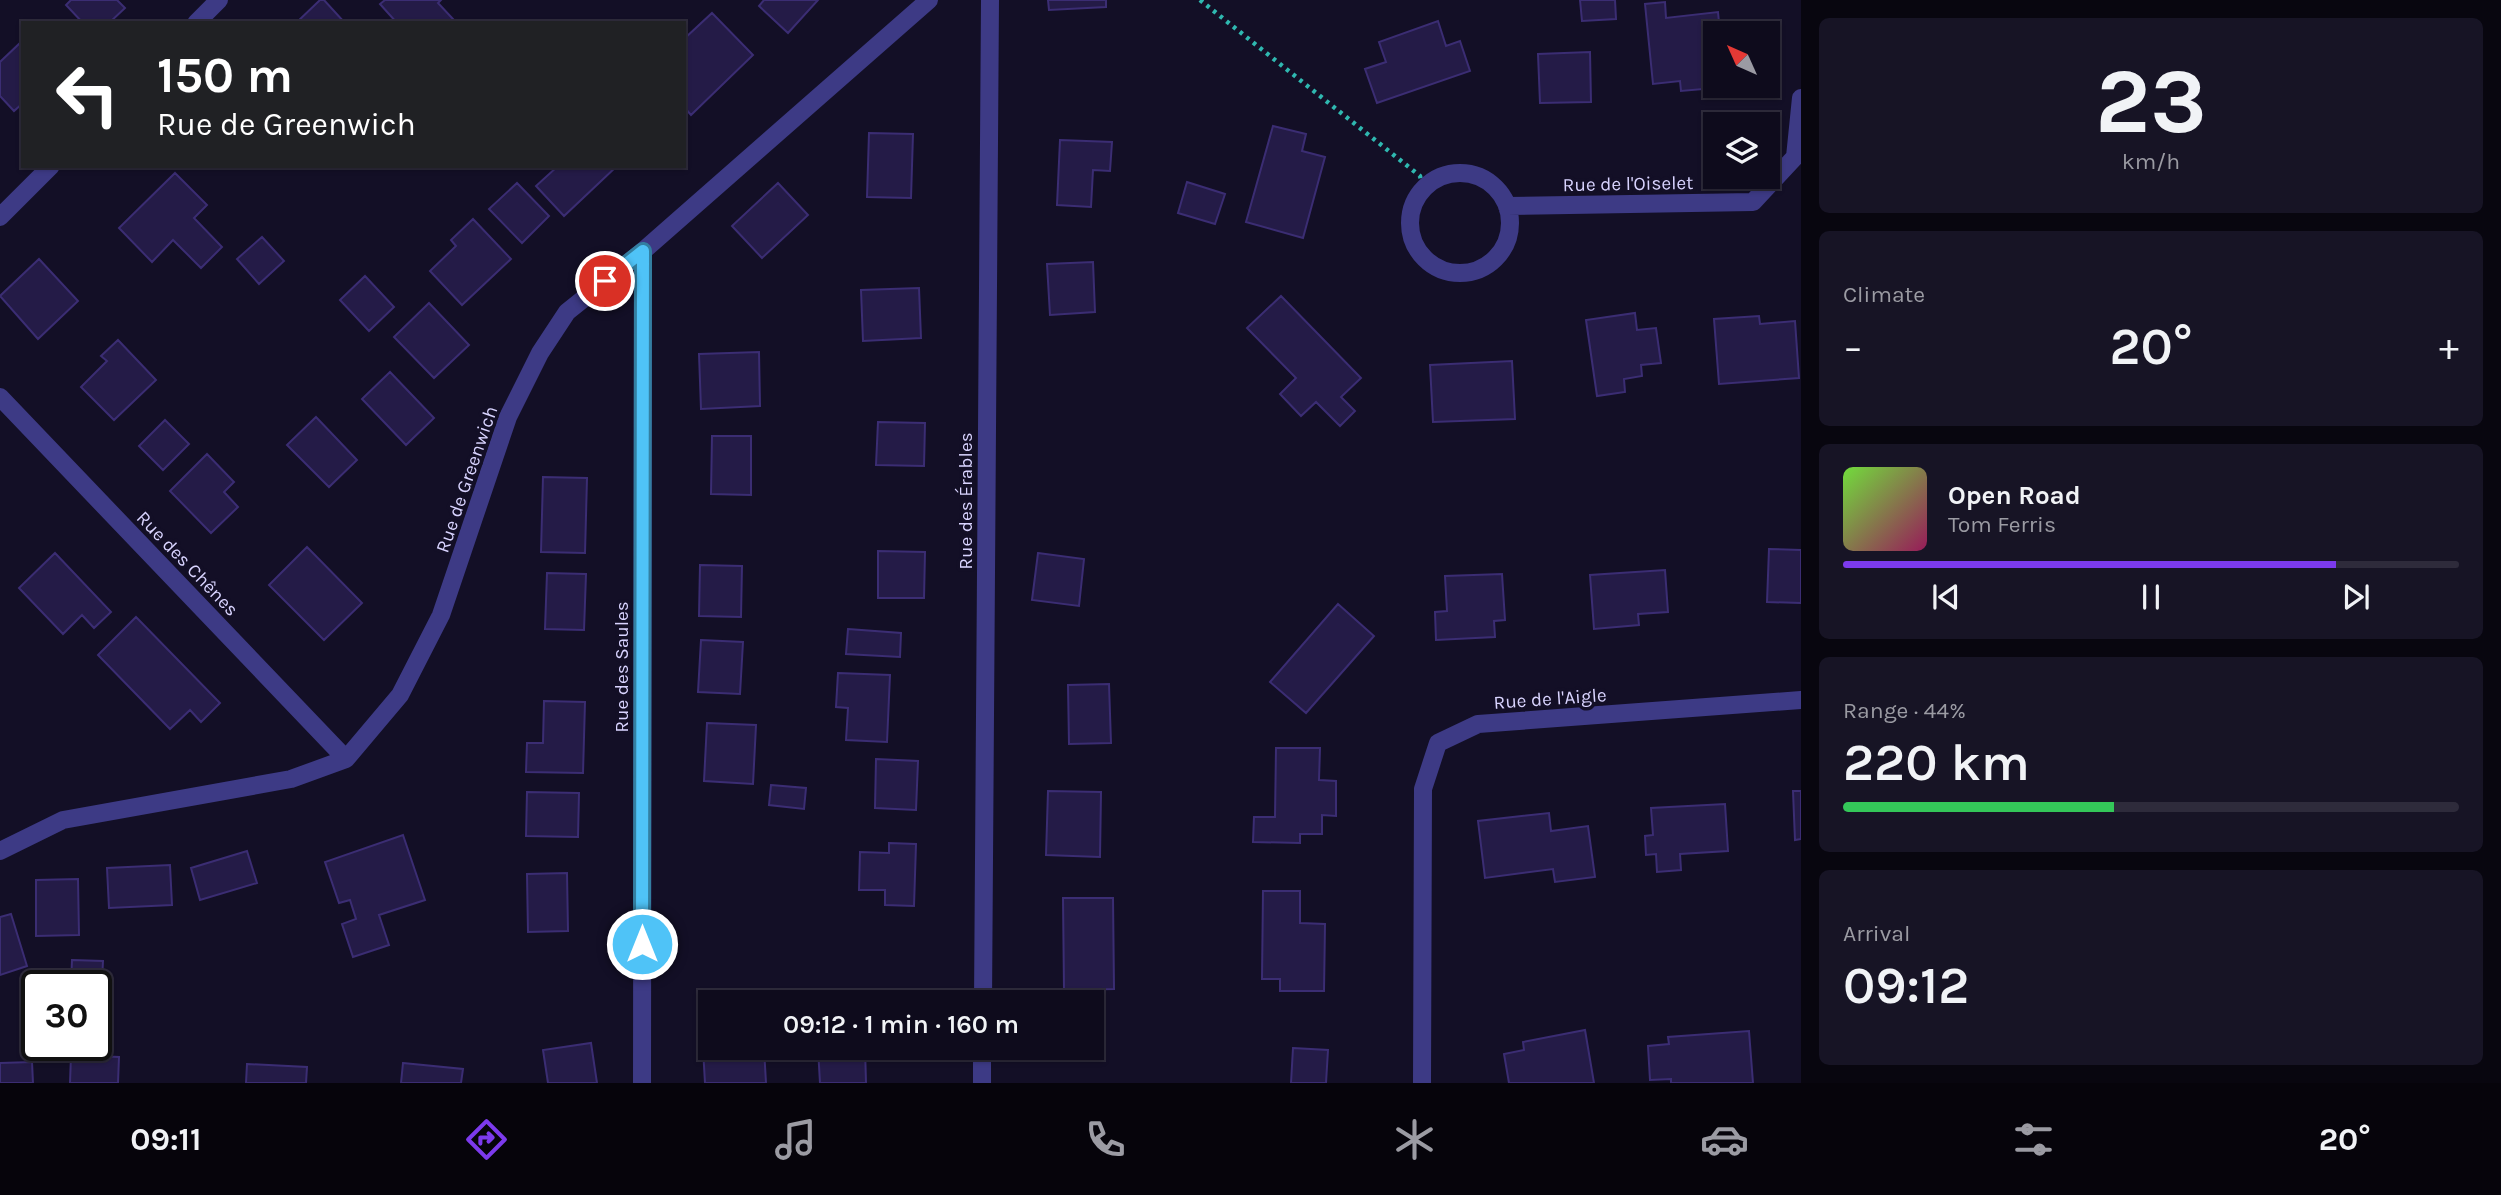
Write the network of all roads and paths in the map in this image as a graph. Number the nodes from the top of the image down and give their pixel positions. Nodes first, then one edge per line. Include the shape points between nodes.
1 (219, 0) edge
2 (929, 0) edge
3 (990, 0) edge
4 (1200, 0) edge
5 (198, 21) edge
6 (1801, 98) edge
7 (49, 168) edge
8 (1423, 189) junction
9 (1507, 206) junction
10 (0, 217) edge
11 (643, 251) junction
12 (0, 397) edge
13 (1801, 700) edge
14 (346, 759) junction
15 (0, 851) edge
16 (983, 990) edge
17 (982, 1060) edge
18 (642, 1083) edge
19 (982, 1083) edge
20 (1422, 1083) edge

1 - 5 street
2 - 11 street, Rue de Greenwich
3 - 16 street, Rue des Érables
4 - 8 path via 1420,176
6 - 9 street, Rue de l'Oiselet via 1795,157 1754,202
7 - 10 street
8 - 9 street via 1437,178 1470,174 1499,191
8 - 9 street via 1409,220 1411,237 1429,263 1443,271 1475,272 1501,253 1508,238
11 - 14 street, Rue de Greenwich via 566,312 540,353 508,417 441,615 400,695
11 - 18 street, Rue des Saules
12 - 14 street, Rue des Chênes
13 - 20 street, Rue de l'Aigle via 1478,724 1438,743 1423,789
14 - 15 street, Rue de Greenwich via 291,779 63,820
17 - 19 street

